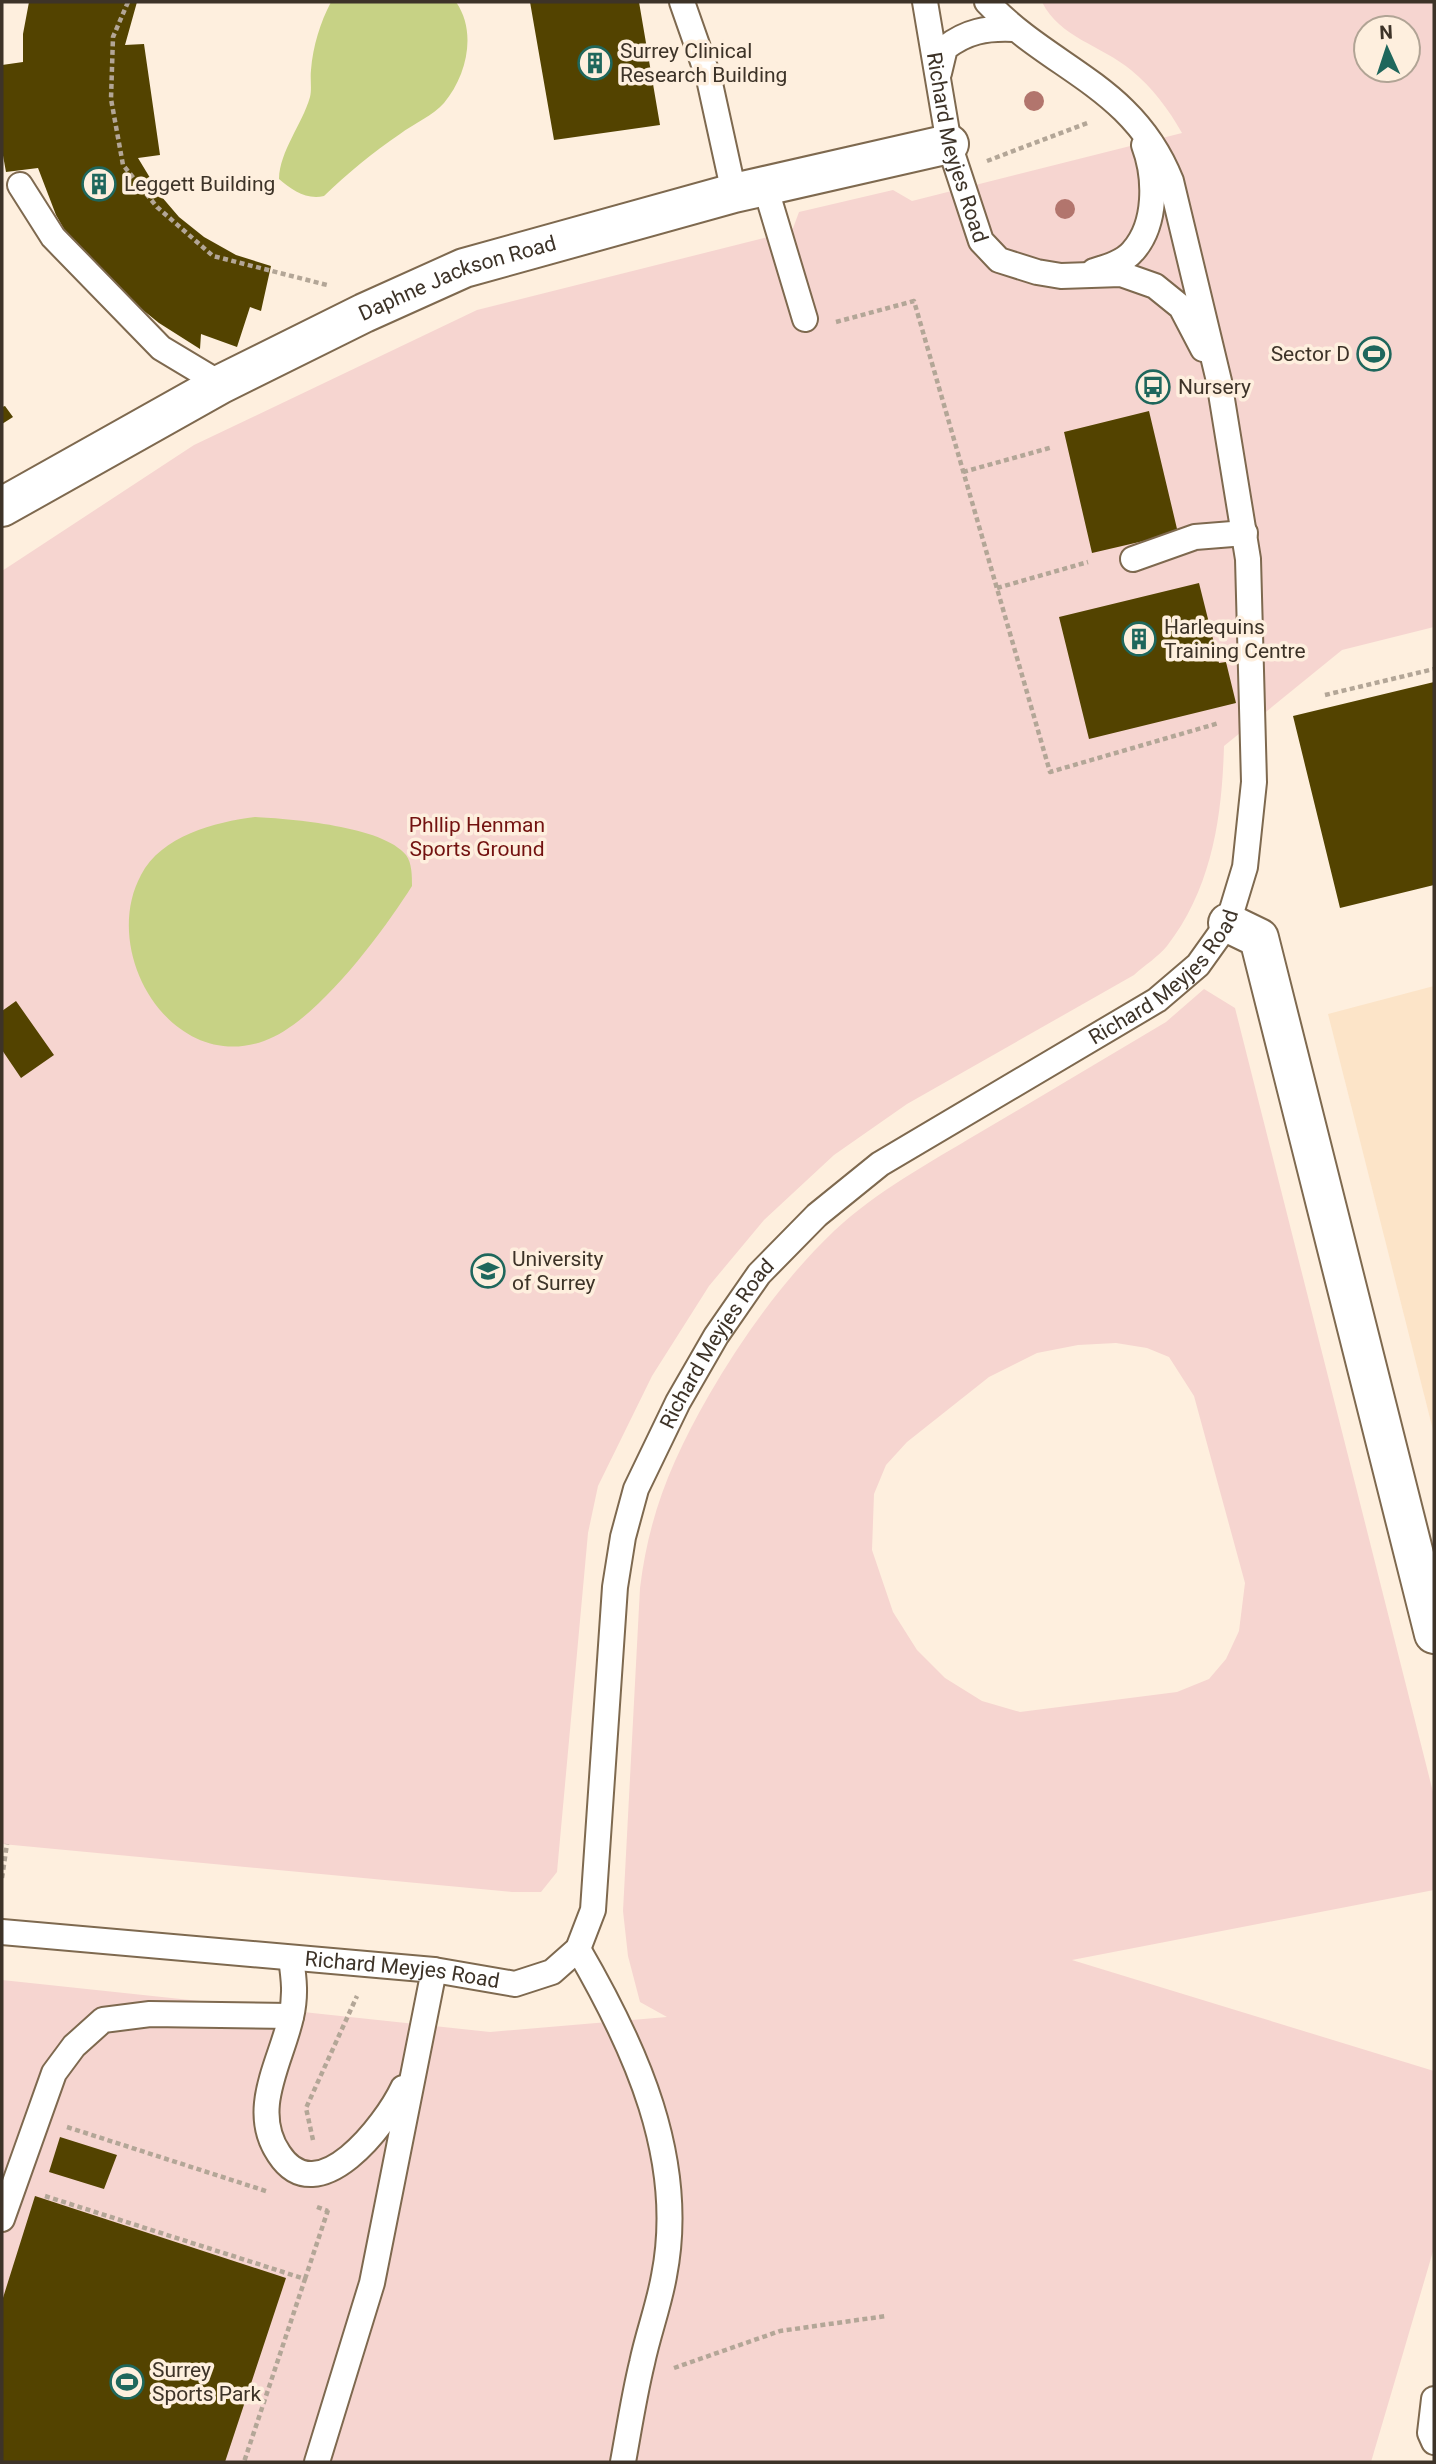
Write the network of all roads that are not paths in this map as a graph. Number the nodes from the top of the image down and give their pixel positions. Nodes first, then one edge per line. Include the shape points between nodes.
1 (682, 2) edge
2 (925, 2) edge
3 (987, 2) edge
4 (1013, 29) junction
5 (939, 74) junction
6 (1134, 118) junction
7 (953, 160) junction
8 (20, 185) dead end
9 (750, 190) junction
10 (1084, 274) junction
11 (805, 319) dead end
12 (1219, 380) junction
13 (221, 384) junction
14 (2, 507) edge
15 (1245, 533) junction
16 (1133, 559) dead end
17 (1228, 923) junction
18 (1434, 1634) edge
19 (2, 1932) edge
20 (578, 1950) junction
21 (291, 1958) junction
22 (434, 1970) junction
23 (291, 2016) junction
24 (416, 2056) junction
25 (2, 2219) edge
26 (1434, 2399) edge
27 (1434, 2442) edge
28 (317, 2462) edge
29 (623, 2462) edge

1 - 9 lane
2 - 5 lane, Richard Meyjes Road
3 - 4 lane, Richard Meyjes Road
4 - 5 lane via 963,34 946,48
4 - 6 lane, Richard Meyjes Road via 1090,79
5 - 7 lane, Richard Meyjes Road
6 - 10 lane via 1150,176 1152,205 1146,230 1133,252 1113,265
6 - 12 lane, Richard Meyjes Road via 1161,157 1171,181
7 - 9 street, Daphne Jackson Road
7 - 10 lane, Richard Meyjes Road via 981,241 999,260 1060,276
8 - 13 lane via 53,237 132,320 161,348
9 - 11 lane
9 - 13 street, Daphne Jackson Road via 464,268
10 - 12 lane, Richard Meyjes Road via 1121,274 1155,286 1181,307
12 - 15 lane, Richard Meyjes Road
13 - 14 street, Daphne Jackson Road
15 - 16 lane via 1195,537
15 - 17 lane, Richard Meyjes Road via 1254,782 1244,867
17 - 18 street via 1259,939
17 - 20 lane, Richard Meyjes Road via 1198,965 1157,1000 880,1164 828,1206 759,1274 716,1336 636,1489 622,1536 593,1910
19 - 21 lane, Richard Meyjes Road
20 - 22 lane, Richard Meyjes Road via 552,1972 515,1984
20 - 29 lane via 639,2068 657,2124 666,2181 669,2229 665,2275
21 - 22 lane, Richard Meyjes Road
21 - 23 lane via 295,1988
22 - 24 lane
23 - 24 lane via 266,2098 267,2128 290,2168 323,2174 342,2163 397,2102
23 - 25 lane via 150,2014 103,2020 74,2046 54,2073
24 - 28 lane via 372,2283
26 - 27 lane via 1430,2432

